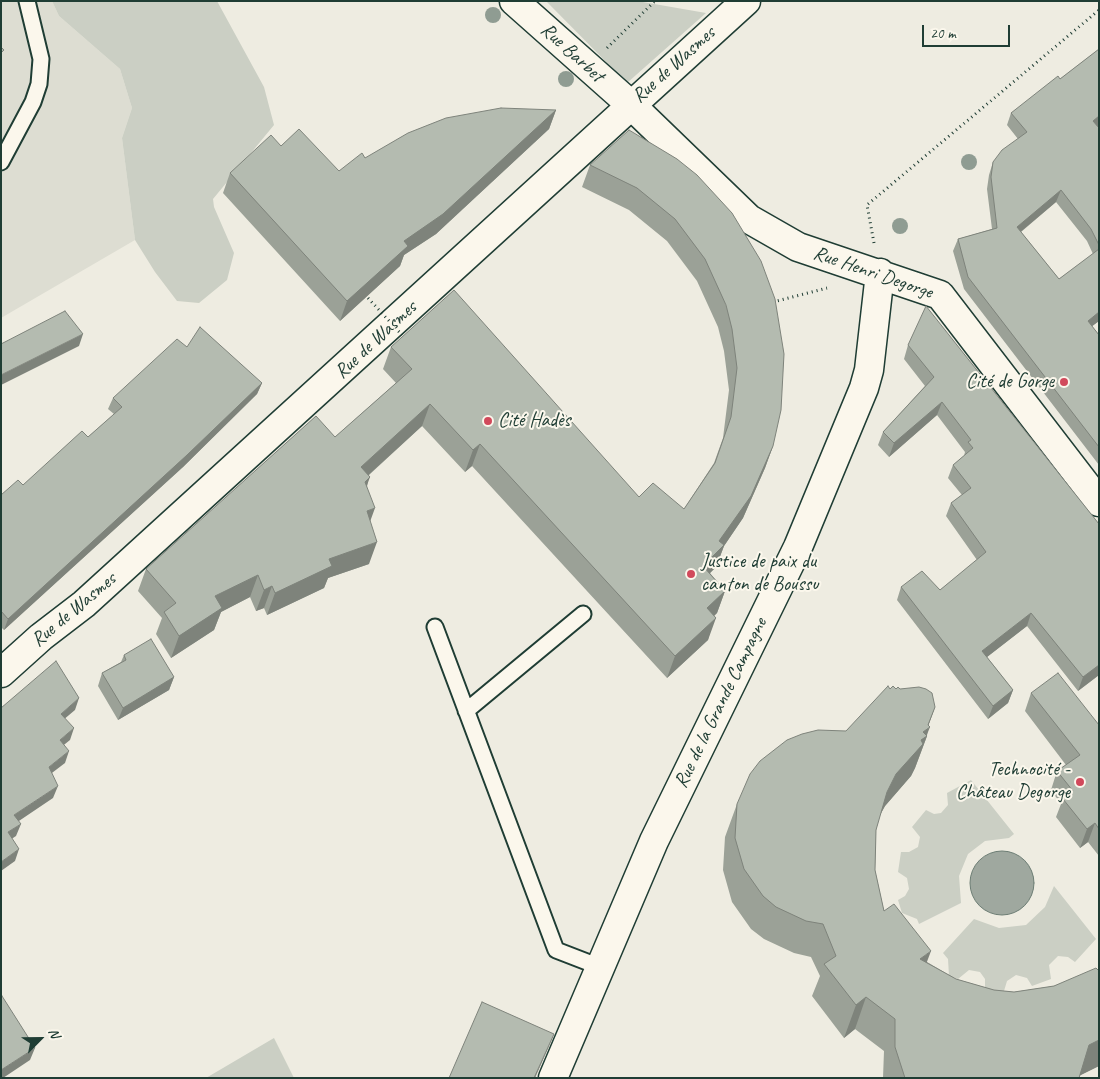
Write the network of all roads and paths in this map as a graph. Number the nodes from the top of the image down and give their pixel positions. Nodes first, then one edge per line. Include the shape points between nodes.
1 (27, 1) edge
2 (514, 1) edge
3 (655, 1) edge
4 (739, 2) edge
5 (1099, 10) edge
6 (587, 66) junction
7 (630, 104) junction
8 (1, 162) edge
9 (880, 273) junction
10 (834, 286) dead end
11 (368, 298) edge
12 (768, 304) edge
13 (402, 334) edge
14 (1099, 502) edge
15 (583, 614) dead end
16 (435, 627) dead end
17 (1, 673) edge
18 (466, 711) junction
19 (596, 978) junction
20 (553, 1078) edge

1 - 8 lane via 41,59 39,84
2 - 6 street, Rue Barbet
3 - 6 path
4 - 7 street, Rue de Wasmes
5 - 9 path via 867,205
6 - 7 street, Rue Barbet
7 - 9 street, Rue Henri Degorge via 749,219 798,247
7 - 17 street, Rue de Wasmes via 327,385 84,604
9 - 14 street, Rue Henri Degorge via 940,295
9 - 19 street, Rue de la Grande Campagne via 864,388 798,547 654,841
10 - 12 path
11 - 13 path, bridge
15 - 18 lane
16 - 18 lane
18 - 19 lane via 556,950
19 - 20 street, Rue de la Grande Campagne

